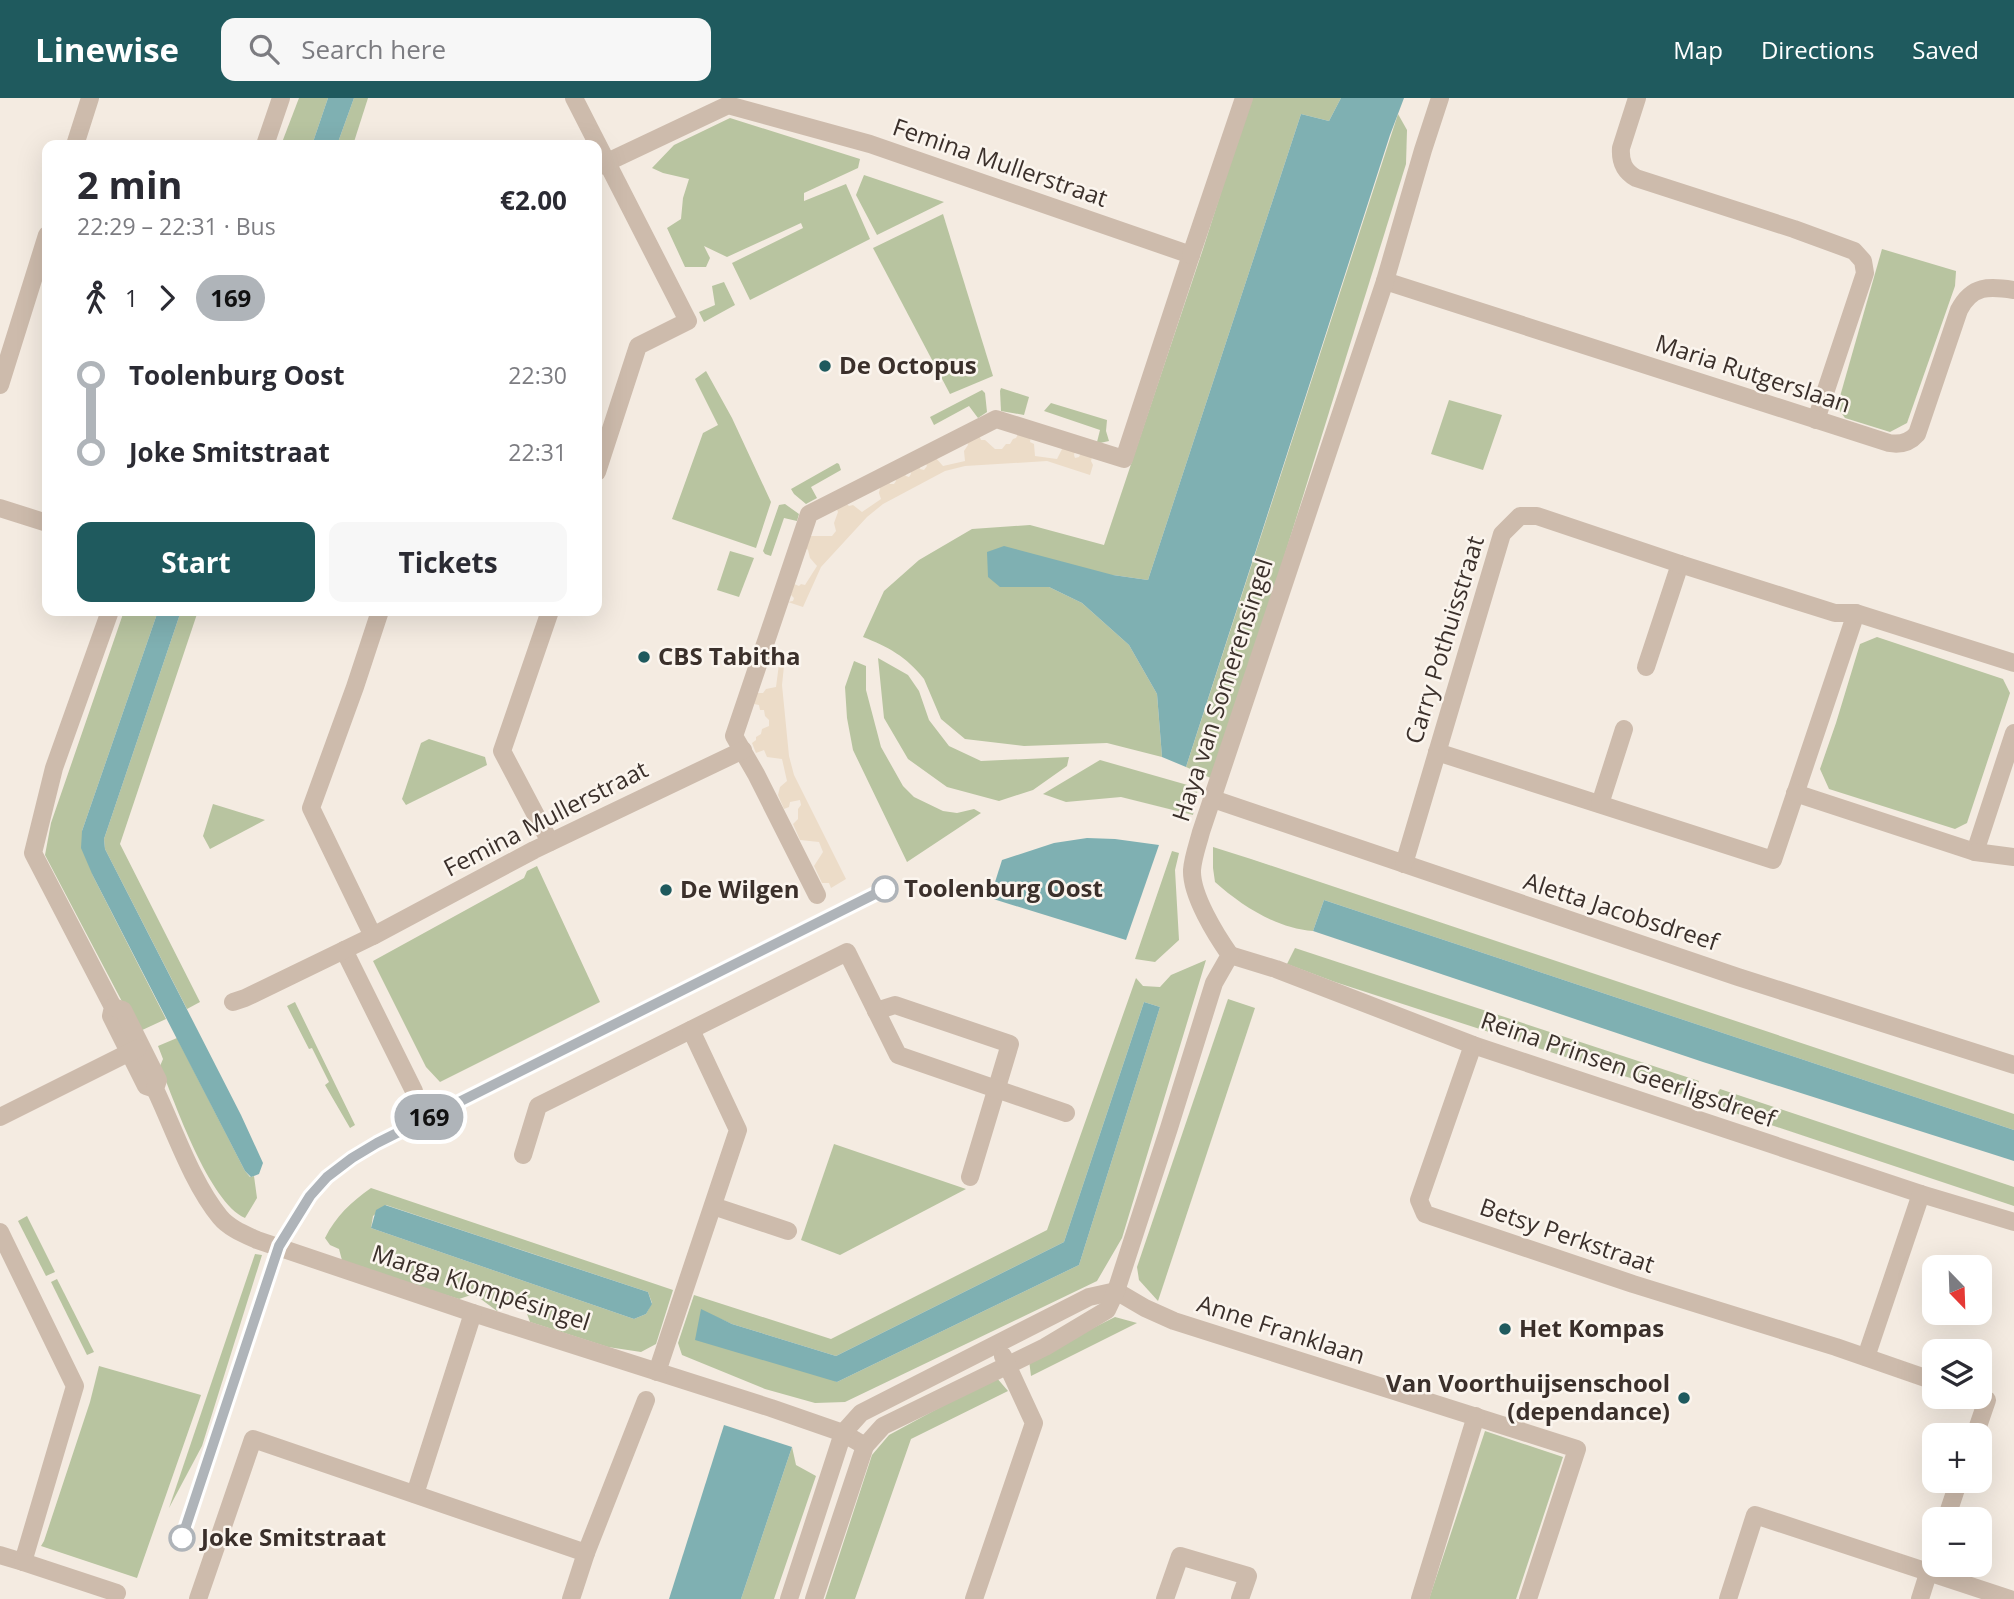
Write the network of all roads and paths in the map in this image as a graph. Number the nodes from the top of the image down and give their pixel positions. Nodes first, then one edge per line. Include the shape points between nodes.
1 (90, 98) edge
2 (281, 98) edge
3 (574, 98) edge
4 (1244, 98) edge
5 (1637, 98) edge
6 (1433, 100) edge
7 (77, 140) edge
8 (267, 140) edge
9 (591, 140) edge
10 (602, 165) edge
11 (602, 167) edge
12 (42, 250) edge
13 (1191, 255) junction
14 (1385, 281) junction
15 (2014, 290) edge
16 (3, 365) edge
17 (0, 385) edge
18 (1816, 420) junction
19 (602, 457) edge
20 (0, 508) edge
21 (42, 521) edge
22 (1680, 564) junction
23 (1856, 613) junction
24 (108, 616) edge
25 (378, 616) edge
26 (548, 616) edge
27 (2014, 663) edge
28 (1646, 667) dead end
29 (1625, 729) dead end
30 (2014, 733) edge
31 (743, 750) junction
32 (1437, 752) junction
33 (1796, 793) junction
34 (1213, 799) junction
35 (1600, 804) junction
36 (550, 842) junction
37 (1975, 852) junction
38 (2014, 857) edge
39 (1404, 864) junction
40 (817, 895) dead end
41 (373, 936) junction
42 (344, 950) junction
43 (1230, 955) junction
44 (233, 1002) dead end
45 (876, 1011) junction
46 (691, 1030) junction
47 (1473, 1045) junction
48 (135, 1049) junction
49 (2014, 1065) edge
50 (996, 1088) junction
51 (414, 1091) dead end
52 (1066, 1113) dead end
53 (0, 1117) edge
54 (523, 1155) dead end
55 (970, 1177) dead end
56 (1921, 1194) junction
57 (713, 1206) junction
58 (2014, 1222) edge
59 (788, 1231) dead end
60 (0, 1233) edge
61 (1116, 1291) junction
62 (473, 1313) junction
63 (997, 1343) junction
64 (1866, 1357) junction
65 (1007, 1365) junction
66 (657, 1372) junction
67 (1922, 1377) edge
68 (646, 1400) dead end
69 (1476, 1416) junction
70 (843, 1433) junction
71 (865, 1446) junction
72 (415, 1494) junction
73 (586, 1553) junction
74 (0, 1555) edge
75 (23, 1562) junction
76 (1922, 1571) edge
77 (1927, 1577) edge
78 (1941, 1577) edge
79 (117, 1593) dead end
80 (198, 1599) edge
81 (571, 1599) edge
82 (789, 1599) edge
83 (814, 1599) edge
84 (974, 1599) edge
85 (1165, 1599) edge
86 (1240, 1599) edge
87 (1420, 1599) edge
88 (1528, 1599) edge
89 (1728, 1599) edge
90 (1920, 1599) edge
91 (2010, 1599) edge

1 - 7 street
2 - 8 street
3 - 9 street
4 - 13 street
5 - 18 street via 1621,148 1628,173 1854,251 1863,261 1865,273
6 - 14 street, Haya van Somerensingel
10 - 13 street, Femina Mullerstraat via 728,105 870,144
11 - 19 street via 688,321 638,346
12 - 16 street
13 - 31 street via 1125,458 996,419 809,514 734,736
14 - 18 street, Maria Rutgerslaan
14 - 34 street, Haya van Somerensingel
15 - 18 street, Maria Rutgerslaan via 1993,286 1966,297 1913,439 1889,443
16 - 17 street
20 - 21 street
22 - 23 street, Carry Pothuisstraat via 1835,613
22 - 28 street
22 - 32 street, Carry Pothuisstraat via 1537,516 1520,516 1502,534
23 - 27 street, Carry Pothuisstraat
23 - 33 street
24 - 48 street, Marga Klompésingel via 54,768 33,853 113,1007 123,1010
25 - 41 street via 311,808
26 - 36 street via 502,751
29 - 35 street
30 - 37 street
31 - 36 street, Femina Mullerstraat
31 - 40 street
32 - 35 street
32 - 39 street, Carry Pothuisstraat
33 - 35 street via 1773,860
33 - 37 street
34 - 39 street, Aletta Jacobsdreef
34 - 43 street, Haya van Somerensingel via 1192,869 1193,884 1213,931
36 - 41 street, Femina Mullerstraat
37 - 38 street
39 - 49 street, Aletta Jacobsdreef
41 - 42 street, Femina Mullerstraat
42 - 44 street, Femina Mullerstraat
42 - 51 street
43 - 47 street, Reina Prinsen Geerligsdreef
43 - 61 street via 1214,984
45 - 46 street via 847,952
45 - 50 street via 898,1055
45 - 50 street via 895,1005 1010,1044
46 - 54 street via 538,1106
46 - 57 street via 738,1130
47 - 56 street, Reina Prinsen Geerligsdreef
47 - 64 street, Betsy Perkstraat via 1419,1200 1425,1214
48 - 53 street
48 - 62 street, Marga Klompésingel via 158,1080 155,1089 195,1178 221,1218 236,1230
50 - 52 street
50 - 55 street
56 - 58 street, Reina Prinsen Geerligsdreef
56 - 64 street
57 - 59 street
57 - 66 street
60 - 75 street via 75,1386
61 - 63 street via 1089,1297
61 - 65 street via 1107,1310
61 - 69 street, Anne Franklaan via 1174,1321
62 - 66 street, Marga Klompésingel
62 - 72 street
63 - 65 street
63 - 70 street via 861,1413
64 - 67 street, Betsy Perkstraat
65 - 71 street via 883,1426
65 - 84 street via 1034,1423
66 - 70 street, Marga Klompésingel
68 - 73 street
69 - 87 street
69 - 88 street, Anne Franklaan via 1577,1449
70 - 71 street, Marga Klompésingel
70 - 82 street
71 - 83 street
72 - 73 street
72 - 80 street via 253,1439
73 - 81 street
74 - 75 street
75 - 79 street
76 - 89 street via 1755,1515
77 - 90 street
78 - 91 street
85 - 86 street via 1180,1556 1248,1576

